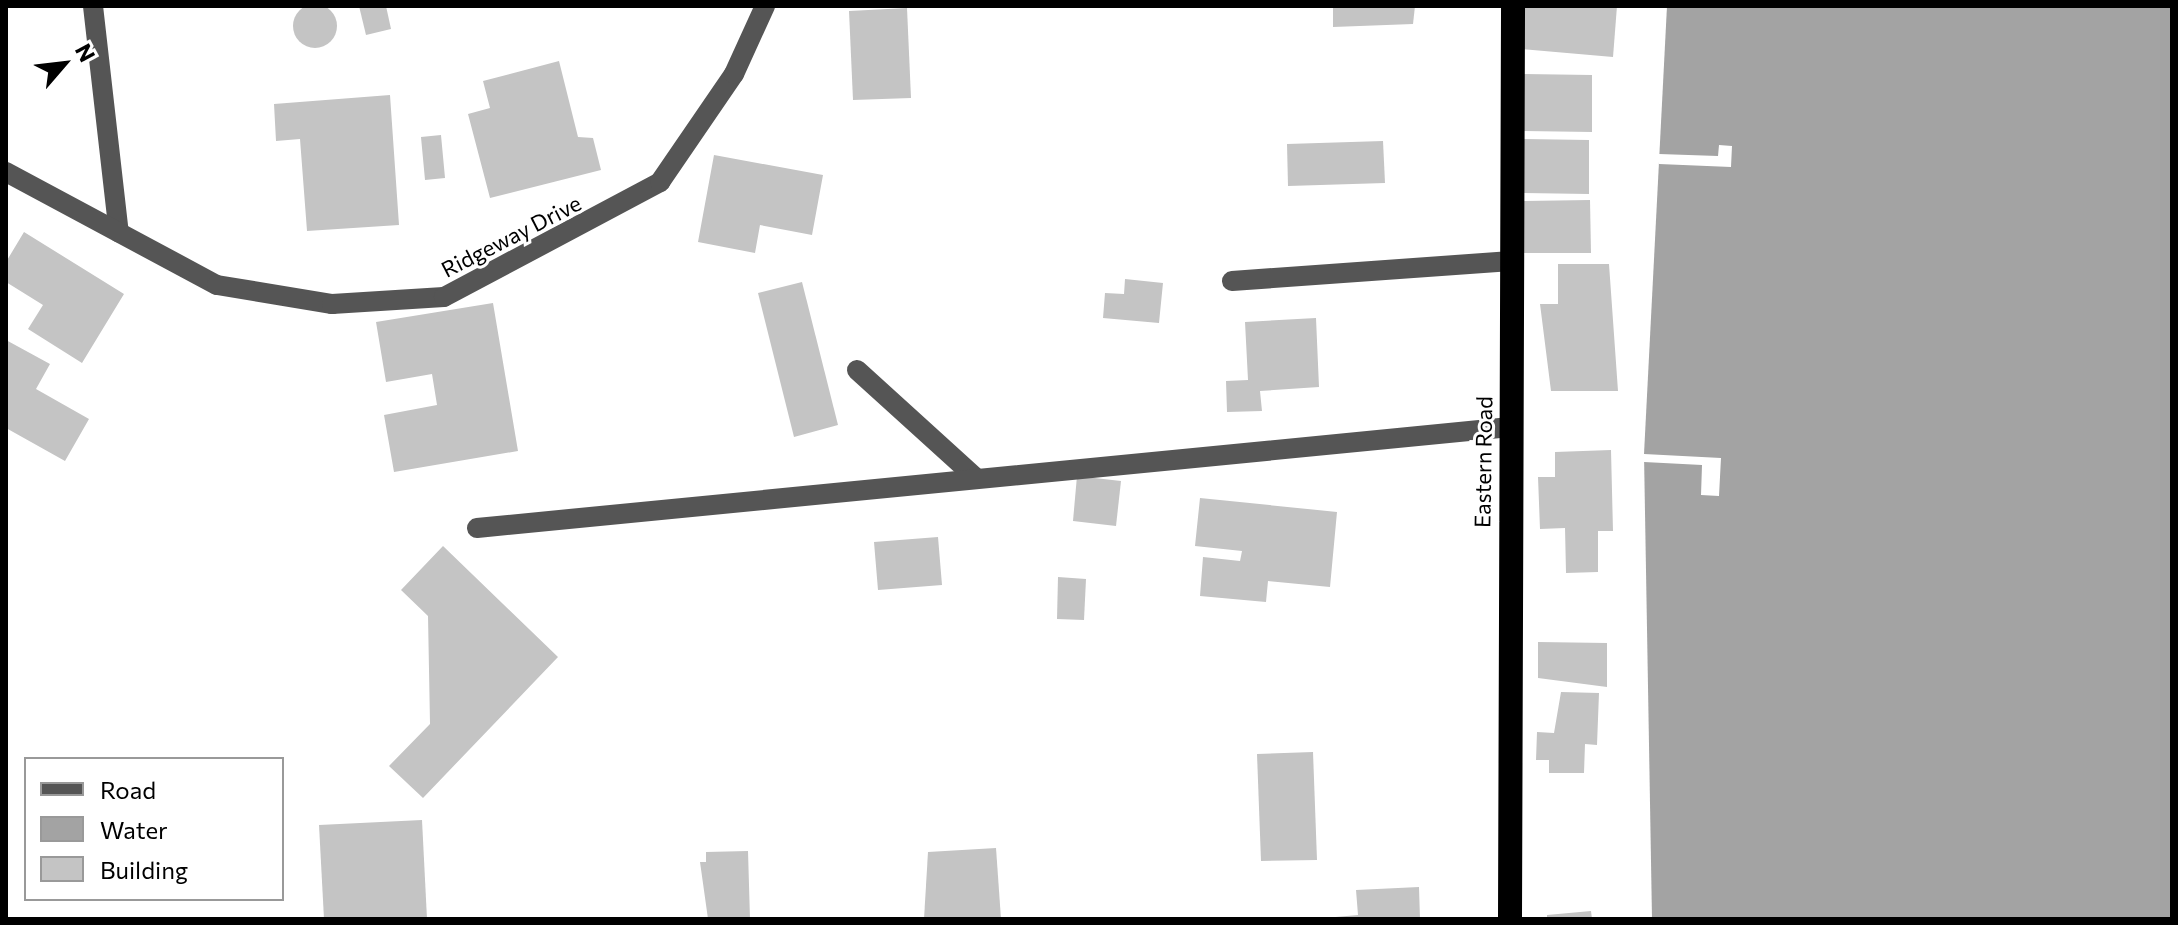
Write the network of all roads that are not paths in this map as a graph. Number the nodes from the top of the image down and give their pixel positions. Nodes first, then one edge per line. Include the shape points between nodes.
1 (93, 6) edge
2 (765, 6) edge
3 (1513, 6) edge
4 (6, 172) edge
5 (119, 233) junction
6 (1511, 261) junction
7 (1232, 281) dead end
8 (857, 370) dead end
9 (1510, 427) junction
10 (975, 477) junction
11 (477, 528) dead end
12 (1510, 919) edge

1 - 5 street
2 - 5 street, Ridgeway Drive via 734,74 660,182 444,297 332,304 217,285
3 - 6 highway, Eastern Road
4 - 5 street, Ridgeway Drive
6 - 7 street
6 - 9 highway, Eastern Road
8 - 10 street
9 - 10 street
9 - 12 highway, Eastern Road
10 - 11 street

